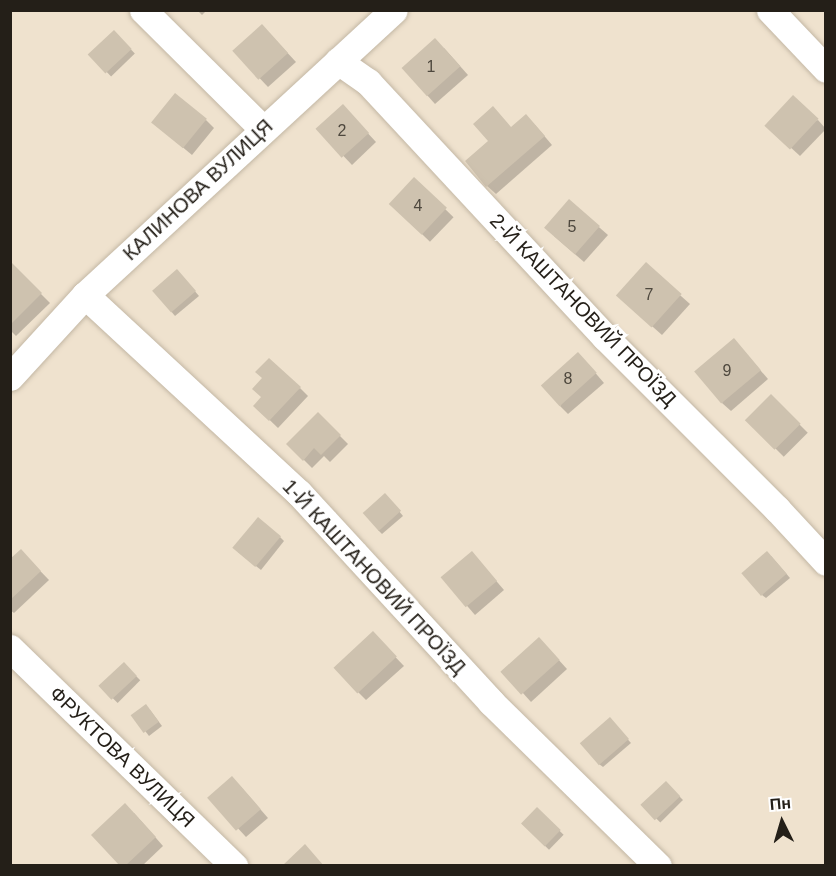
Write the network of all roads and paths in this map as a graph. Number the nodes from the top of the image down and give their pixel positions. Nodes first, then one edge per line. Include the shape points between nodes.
1 (143, 10) edge
2 (394, 10) edge
3 (770, 10) edge
4 (338, 61) junction
5 (825, 69) edge
6 (263, 129) junction
7 (85, 295) junction
8 (12, 373) edge
9 (825, 562) edge
10 (10, 648) edge
11 (234, 866) edge
12 (658, 866) edge

1 - 6 street
2 - 4 street, КАЛИНОВА ВУЛИЦЯ
3 - 5 street
4 - 6 street, КАЛИНОВА ВУЛИЦЯ
4 - 9 street, 2-Й КАШТАНОВИЙ ПРОЇЗД via 368,82 605,337
6 - 7 street, КАЛИНОВА ВУЛИЦЯ
7 - 8 street, КАЛИНОВА ВУЛИЦЯ
7 - 12 street, 1-Й КАШТАНОВИЙ ПРОЇЗД via 298,493 490,702
10 - 11 street, ФРУКТОВА ВУЛИЦЯ

